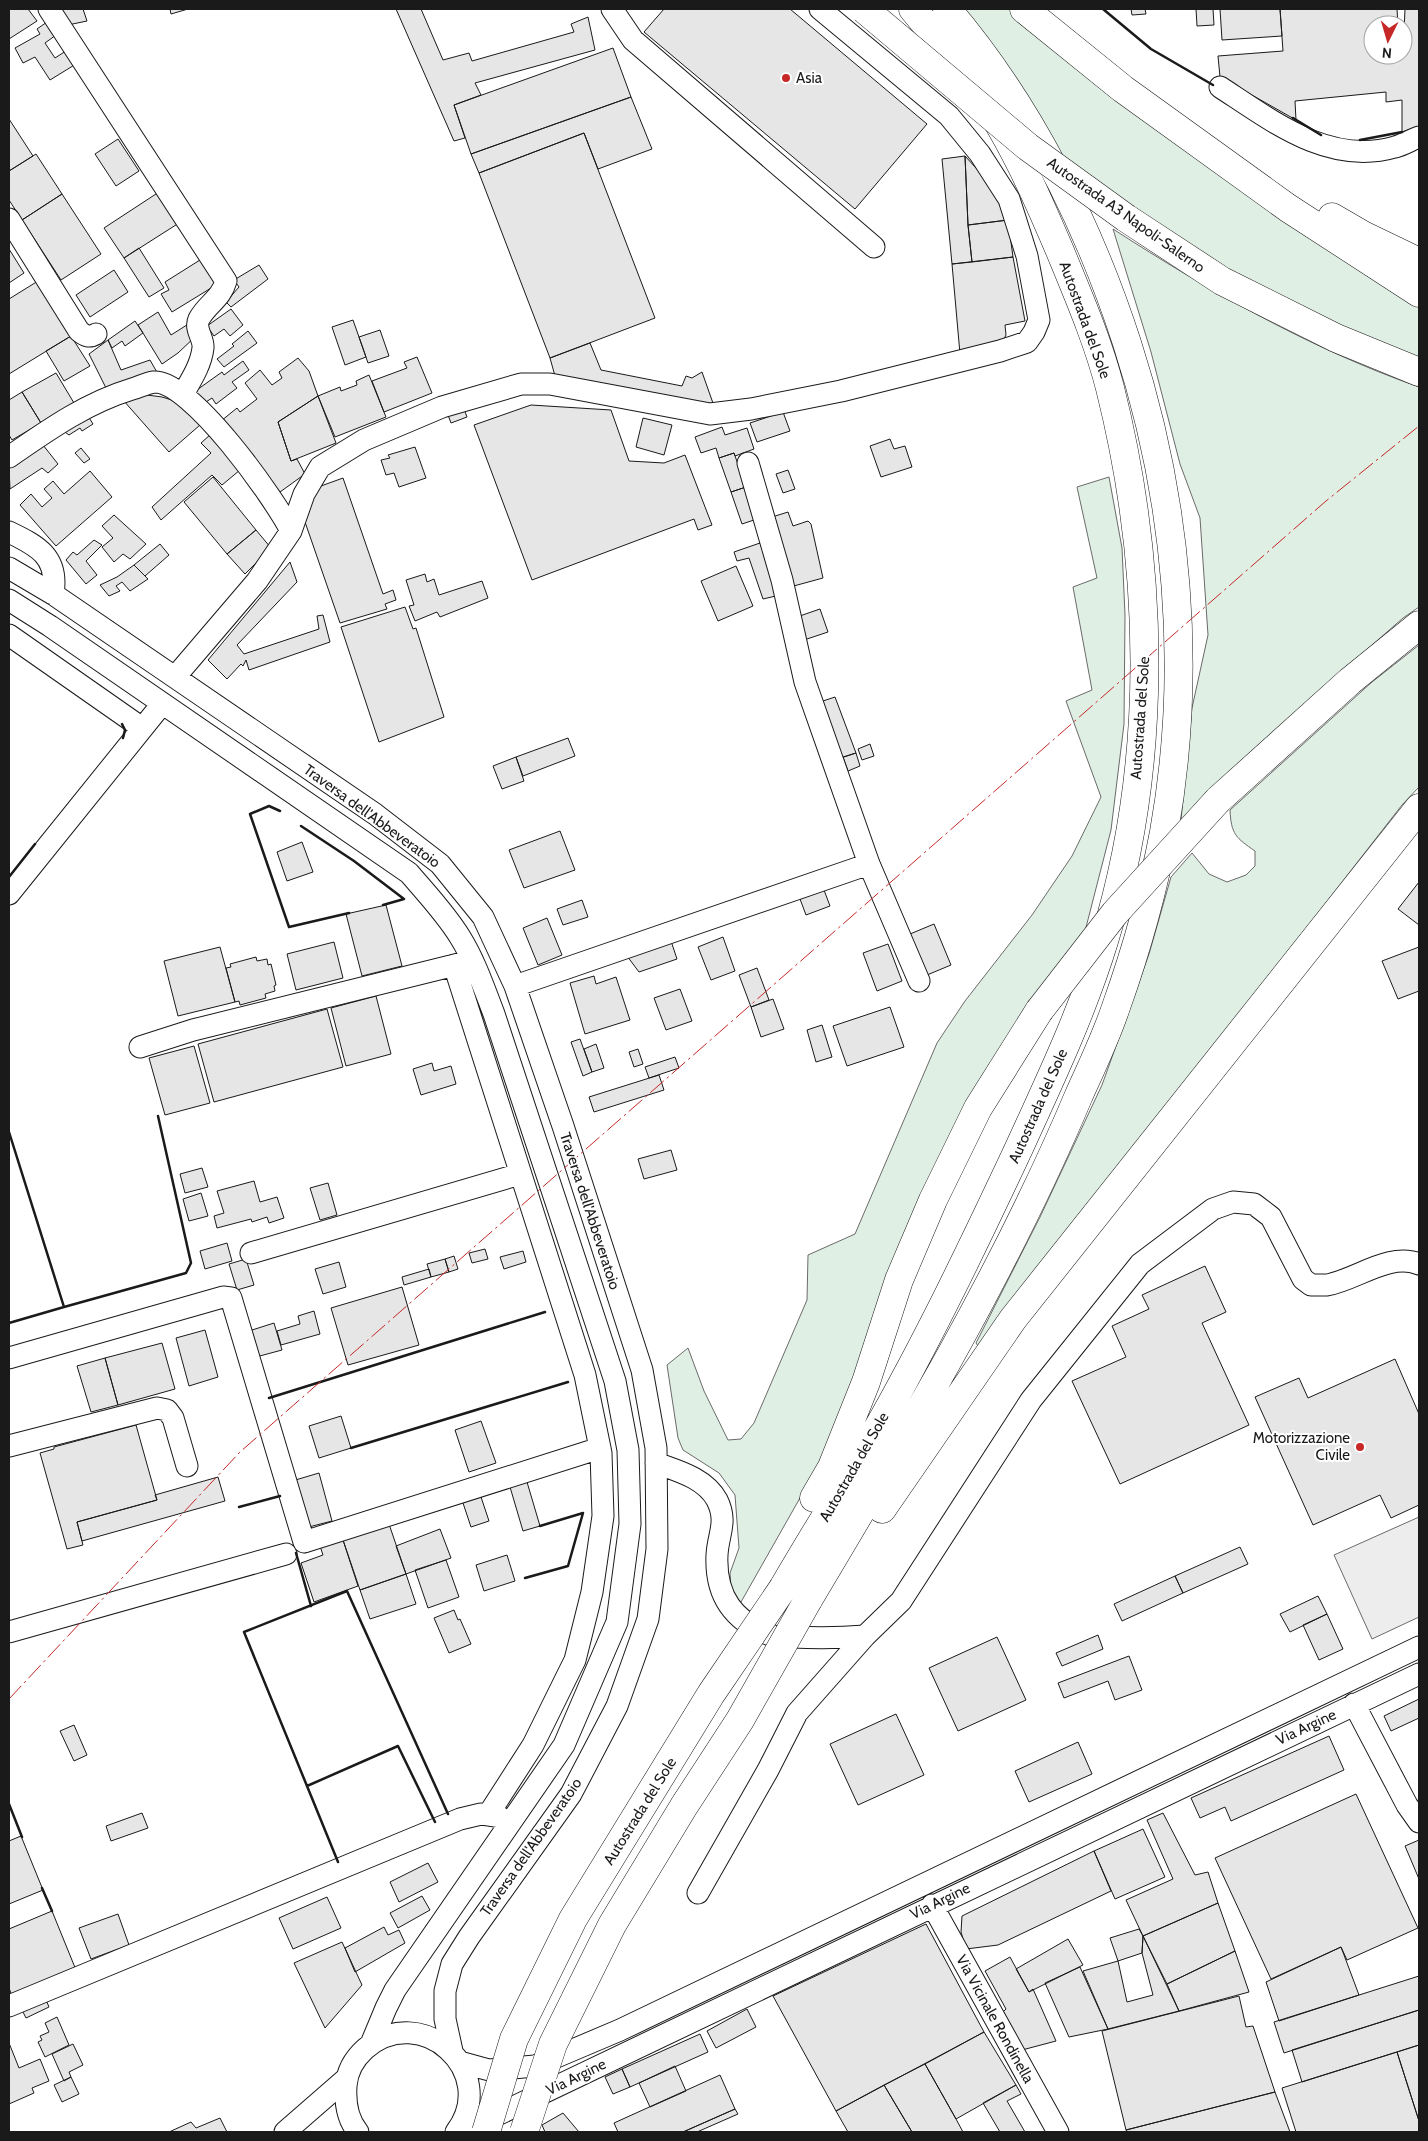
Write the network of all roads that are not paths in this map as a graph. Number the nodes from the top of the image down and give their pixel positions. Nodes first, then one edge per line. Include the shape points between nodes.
1 (49, 9) edge
2 (612, 9) edge
3 (820, 9) edge
4 (864, 9) edge
5 (913, 9) edge
6 (947, 9) edge
7 (1024, 9) edge
8 (1045, 9) edge
9 (1220, 87) dead end
10 (1419, 136) edge
11 (9, 219) edge
12 (874, 247) dead end
13 (1419, 262) edge
14 (1419, 292) edge
15 (96, 334) dead end
16 (1419, 372) edge
17 (183, 394) junction
18 (9, 456) edge
19 (748, 464) dead end
20 (292, 531) junction
21 (9, 532) edge
22 (9, 568) edge
23 (53, 594) junction
24 (9, 600) edge
25 (1419, 625) edge
26 (9, 635) edge
27 (176, 677) junction
28 (162, 704) junction
29 (142, 728) junction
30 (1419, 808) edge
31 (869, 864) junction
32 (9, 894) edge
33 (463, 963) junction
34 (919, 981) dead end
35 (515, 986) junction
36 (140, 1047) dead end
37 (520, 1174) junction
38 (251, 1253) dead end
39 (1419, 1264) edge
40 (9, 1358) edge
41 (9, 1446) edge
42 (600, 1448) junction
43 (656, 1463) junction
44 (187, 1466) dead end
45 (286, 1554) dead end
46 (774, 1583) junction
47 (815, 1604) junction
48 (9, 1632) edge
49 (864, 1636) junction
50 (1419, 1646) edge
51 (1419, 1674) edge
52 (1354, 1704) junction
53 (488, 1815) junction
54 (512, 1820) junction
55 (1419, 1822) edge
56 (698, 1893) dead end
57 (932, 1905) junction
58 (9, 2006) edge
59 (370, 2044) junction
60 (456, 2056) junction
61 (347, 2078) junction
62 (285, 2132) edge
63 (358, 2132) edge
64 (456, 2132) edge
65 (463, 2132) edge
66 (486, 2132) edge
67 (524, 2132) edge
68 (1058, 2132) edge

1 - 17 street via 226,281 223,292 199,319 197,327 203,346 197,370
2 - 12 street via 633,40
3 - 20 street via 949,116 1010,199 1027,256 1038,320 1027,342 841,391 710,414 550,384 521,384 442,407 364,440 320,467 304,494
4 - 16 highway, Autostrada A3 Napoli-Salerno, bridge via 1028,147 1126,218 1230,285 1336,338
5 - 46 highway, Autostrada del Sole via 951,54 1000,127 1050,227 1080,298 1109,385 1128,470 1142,576 1146,669 1140,755 1127,850 1104,940 1076,1021 932,1329 875,1434
6 - 47 highway, Autostrada del Sole via 1009,94 1071,201 1098,264 1140,383 1175,562 1179,647 1176,738 1164,832 1141,927 1116,1010 1004,1257
7 - 14 highway via 1123,89 1272,197
8 - 13 highway via 1108,59 1297,195 1363,235
9 - 10 street via 1289,132 1327,146 1367,151 1395,147
11 - 15 street via 79,331 85,336
17 - 18 street via 155,382 120,392 78,411
17 - 20 street via 218,429 279,507
19 - 31 street via 782,580 805,682
20 - 27 street via 257,581
21 - 23 street via 45,553 54,568
22 - 23 street, Traversa dell'Abbeveratoio
23 - 27 street, Traversa dell'Abbeveratoio
24 - 28 street, Traversa dell'Abbeveratoio
25 - 46 highway, bridge via 1342,687 1218,800 1115,913 1039,1011 978,1108 933,1200 899,1280 866,1382 832,1467
26 - 29 street
27 - 35 street, Traversa dell'Abbeveratoio via 375,814 440,864 483,917
28 - 29 street
28 - 33 street, Traversa dell'Abbeveratoio via 410,874 449,920
29 - 32 street
30 - 47 highway via 1013,1320
31 - 34 street
31 - 35 street
33 - 36 street via 193,1030
33 - 37 street
33 - 54 street, Traversa dell'Abbeveratoio via 494,1014 615,1381 628,1450 630,1524 617,1622 564,1745
35 - 43 street, Traversa dell'Abbeveratoio via 642,1370
37 - 38 street
37 - 42 street via 586,1375
39 - 49 street via 1410,1260 1385,1265 1328,1285 1311,1286 1303,1279 1266,1213 1254,1204 1233,1202 1213,1209 1140,1264 1031,1400 901,1601
40 - 42 street via 223,1297 231,1298 304,1542
41 - 44 street via 157,1408 167,1410 173,1418
42 - 53 street via 602,1516 592,1592 575,1660 533,1746
43 - 49 street via 688,1474 708,1488 717,1500 724,1524 717,1555 719,1583 726,1604 742,1620 774,1636 822,1639
43 - 60 street, Traversa dell'Abbeveratoio via 657,1549 648,1619 617,1706 571,1794 452,1964 445,1990 444,2020
45 - 48 street
46 - 66 highway, Autostrada del Sole, bridge via 711,1694 573,1919 514,2039
47 - 67 highway, bridge via 684,1806 612,1925 553,2044
49 - 56 street via 797,1713
50 - 60 street, Via Argine via 620,2030 534,2066 489,2070
51 - 52 street, Via Argine
52 - 55 street
52 - 57 street, Via Argine
53 - 54 street
53 - 58 street via 460,1819
54 - 59 street, Traversa dell'Abbeveratoio via 395,1990
57 - 65 street, Via Argine
57 - 68 street, Via Vicinale Rondinella
59 - 60 street, Via Argine via 386,2036 421,2034 438,2040
59 - 61 street via 360,2053
60 - 64 street, Traversa dell'Abbeveratoio via 468,2082 469,2103 463,2123
61 - 62 street
61 - 63 street via 345,2102

